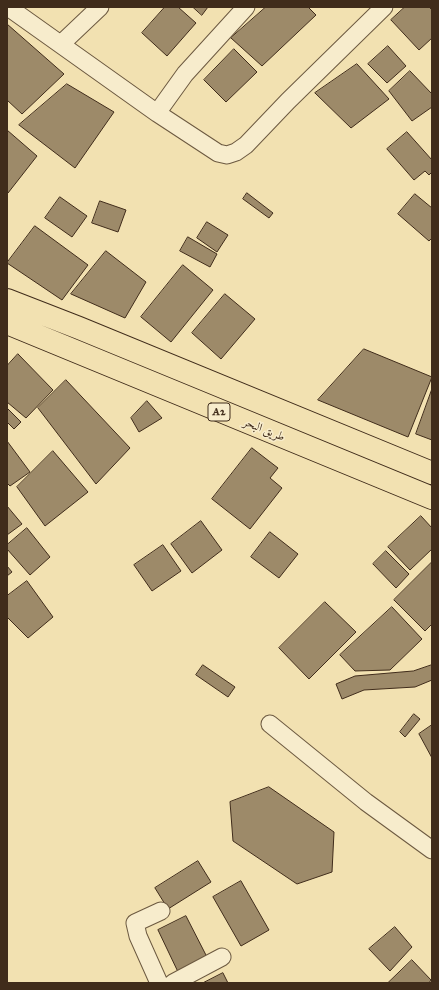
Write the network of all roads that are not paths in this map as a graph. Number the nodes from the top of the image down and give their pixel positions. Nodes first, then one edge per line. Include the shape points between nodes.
1 (8, 7) edge
2 (100, 7) edge
3 (246, 7) edge
4 (384, 7) edge
5 (61, 44) junction
6 (157, 113) junction
7 (7, 300) edge
8 (7, 324) edge
9 (110, 342) junction
10 (107, 365) junction
11 (432, 473) edge
12 (432, 498) edge
13 (270, 724) dead end
14 (432, 850) edge
15 (161, 911) dead end
16 (222, 957) dead end
17 (159, 983) edge
18 (173, 983) edge

1 - 5 street
2 - 5 street
3 - 6 street via 185,74
4 - 6 street via 246,146 236,152 227,155 218,153
5 - 6 street
7 - 9 highway, طريق البحر / A2
8 - 10 highway, طريق البحر / A2
9 - 10 highway
9 - 11 highway, طريق البحر / A2
10 - 12 highway, طريق البحر / A2
13 - 14 street via 366,802
15 - 17 street via 135,922 138,936
16 - 18 street

